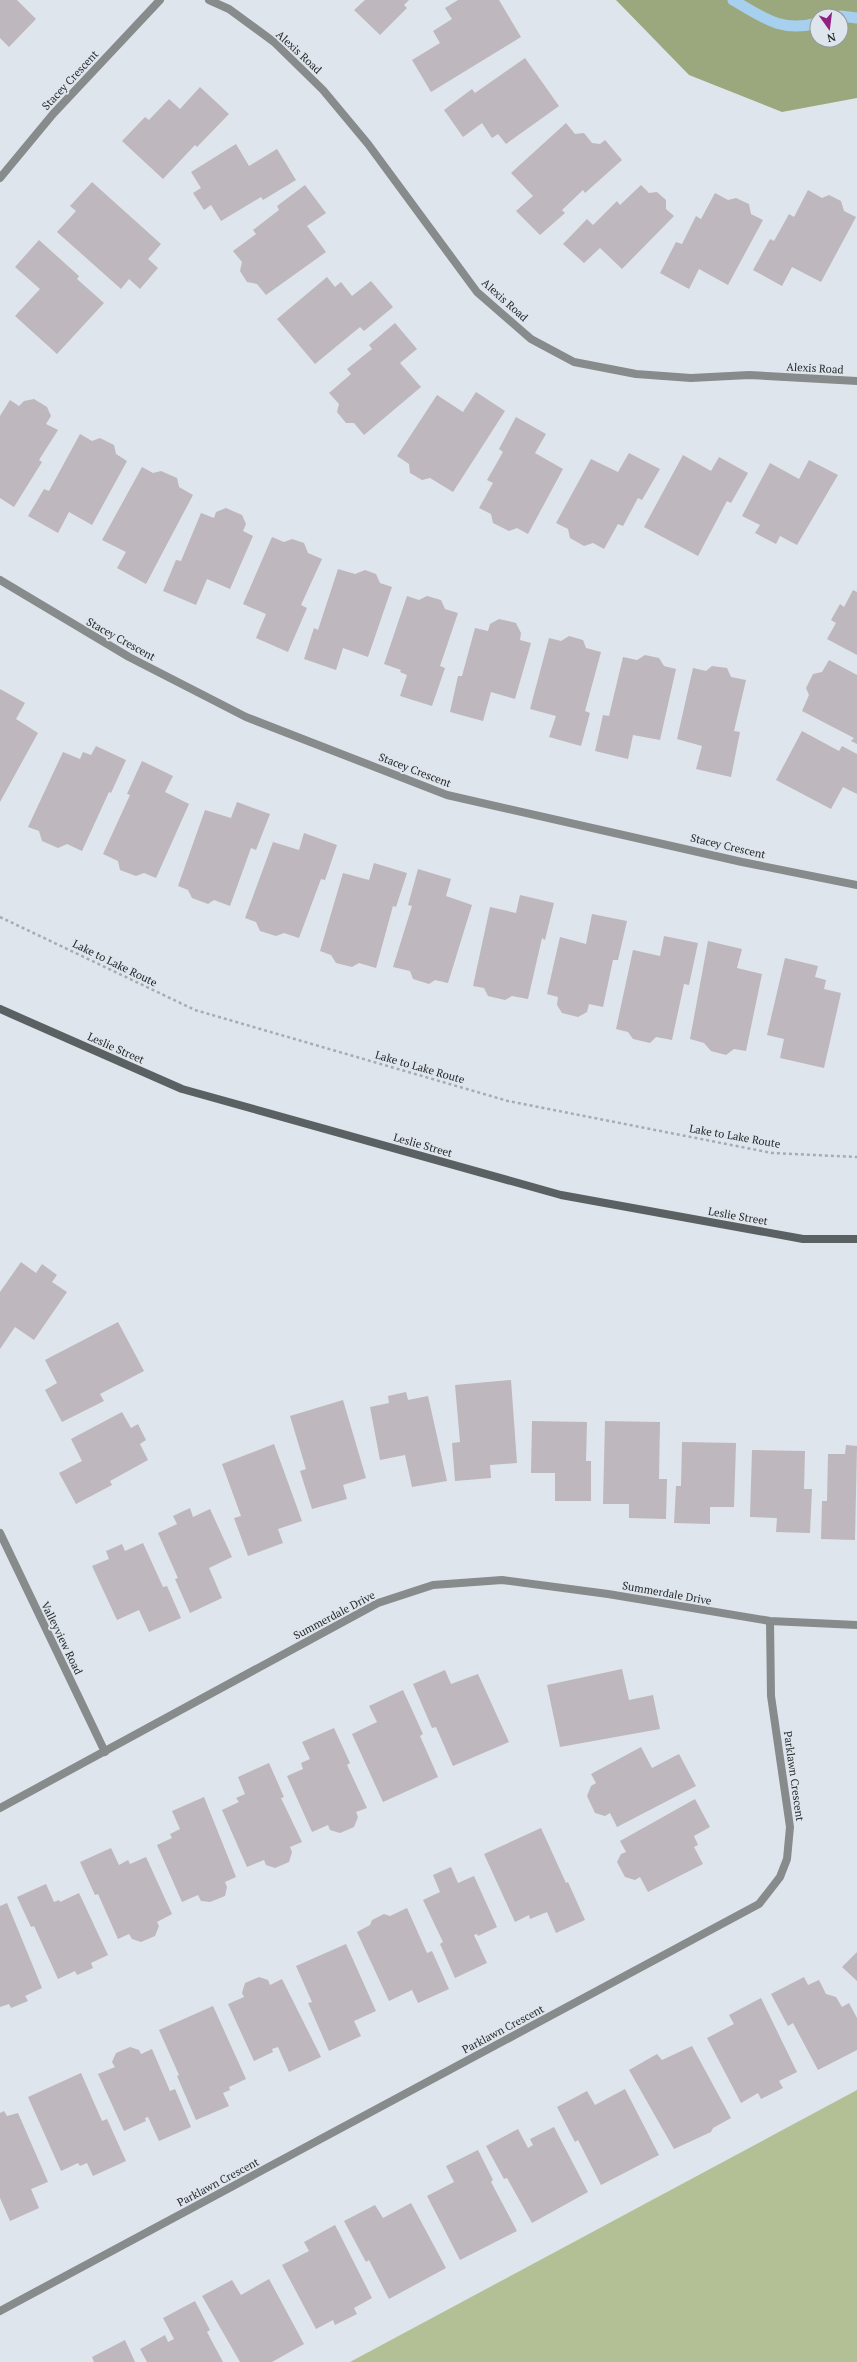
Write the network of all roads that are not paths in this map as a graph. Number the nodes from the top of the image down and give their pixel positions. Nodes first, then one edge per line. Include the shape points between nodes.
1 (160, 0) edge
2 (209, 0) edge
3 (0, 178) edge
4 (857, 380) edge
5 (0, 580) edge
6 (857, 885) edge
7 (0, 1010) edge
8 (857, 1239) edge
9 (0, 1533) edge
10 (770, 1621) junction
11 (857, 1625) edge
12 (105, 1752) junction
13 (0, 1808) edge
14 (0, 2311) edge

1 - 3 street, Stacey Crescent via 54,114
2 - 4 street, Alexis Road via 229,9 274,42 323,90 368,144 477,292 531,339 574,362 636,374 691,378 749,375
5 - 6 street, Stacey Crescent via 129,657 246,717 447,795 742,862
7 - 8 main road, Leslie Street via 182,1089 561,1195 803,1239
9 - 12 street, Valleyview Road
10 - 11 street, Summerdale Drive
10 - 12 street, Summerdale Drive via 608,1594 502,1580 433,1585 378,1603
10 - 14 street, Parklawn Crescent via 771,1696 790,1827 787,1859 780,1877 759,1904
12 - 13 street, Summerdale Drive

